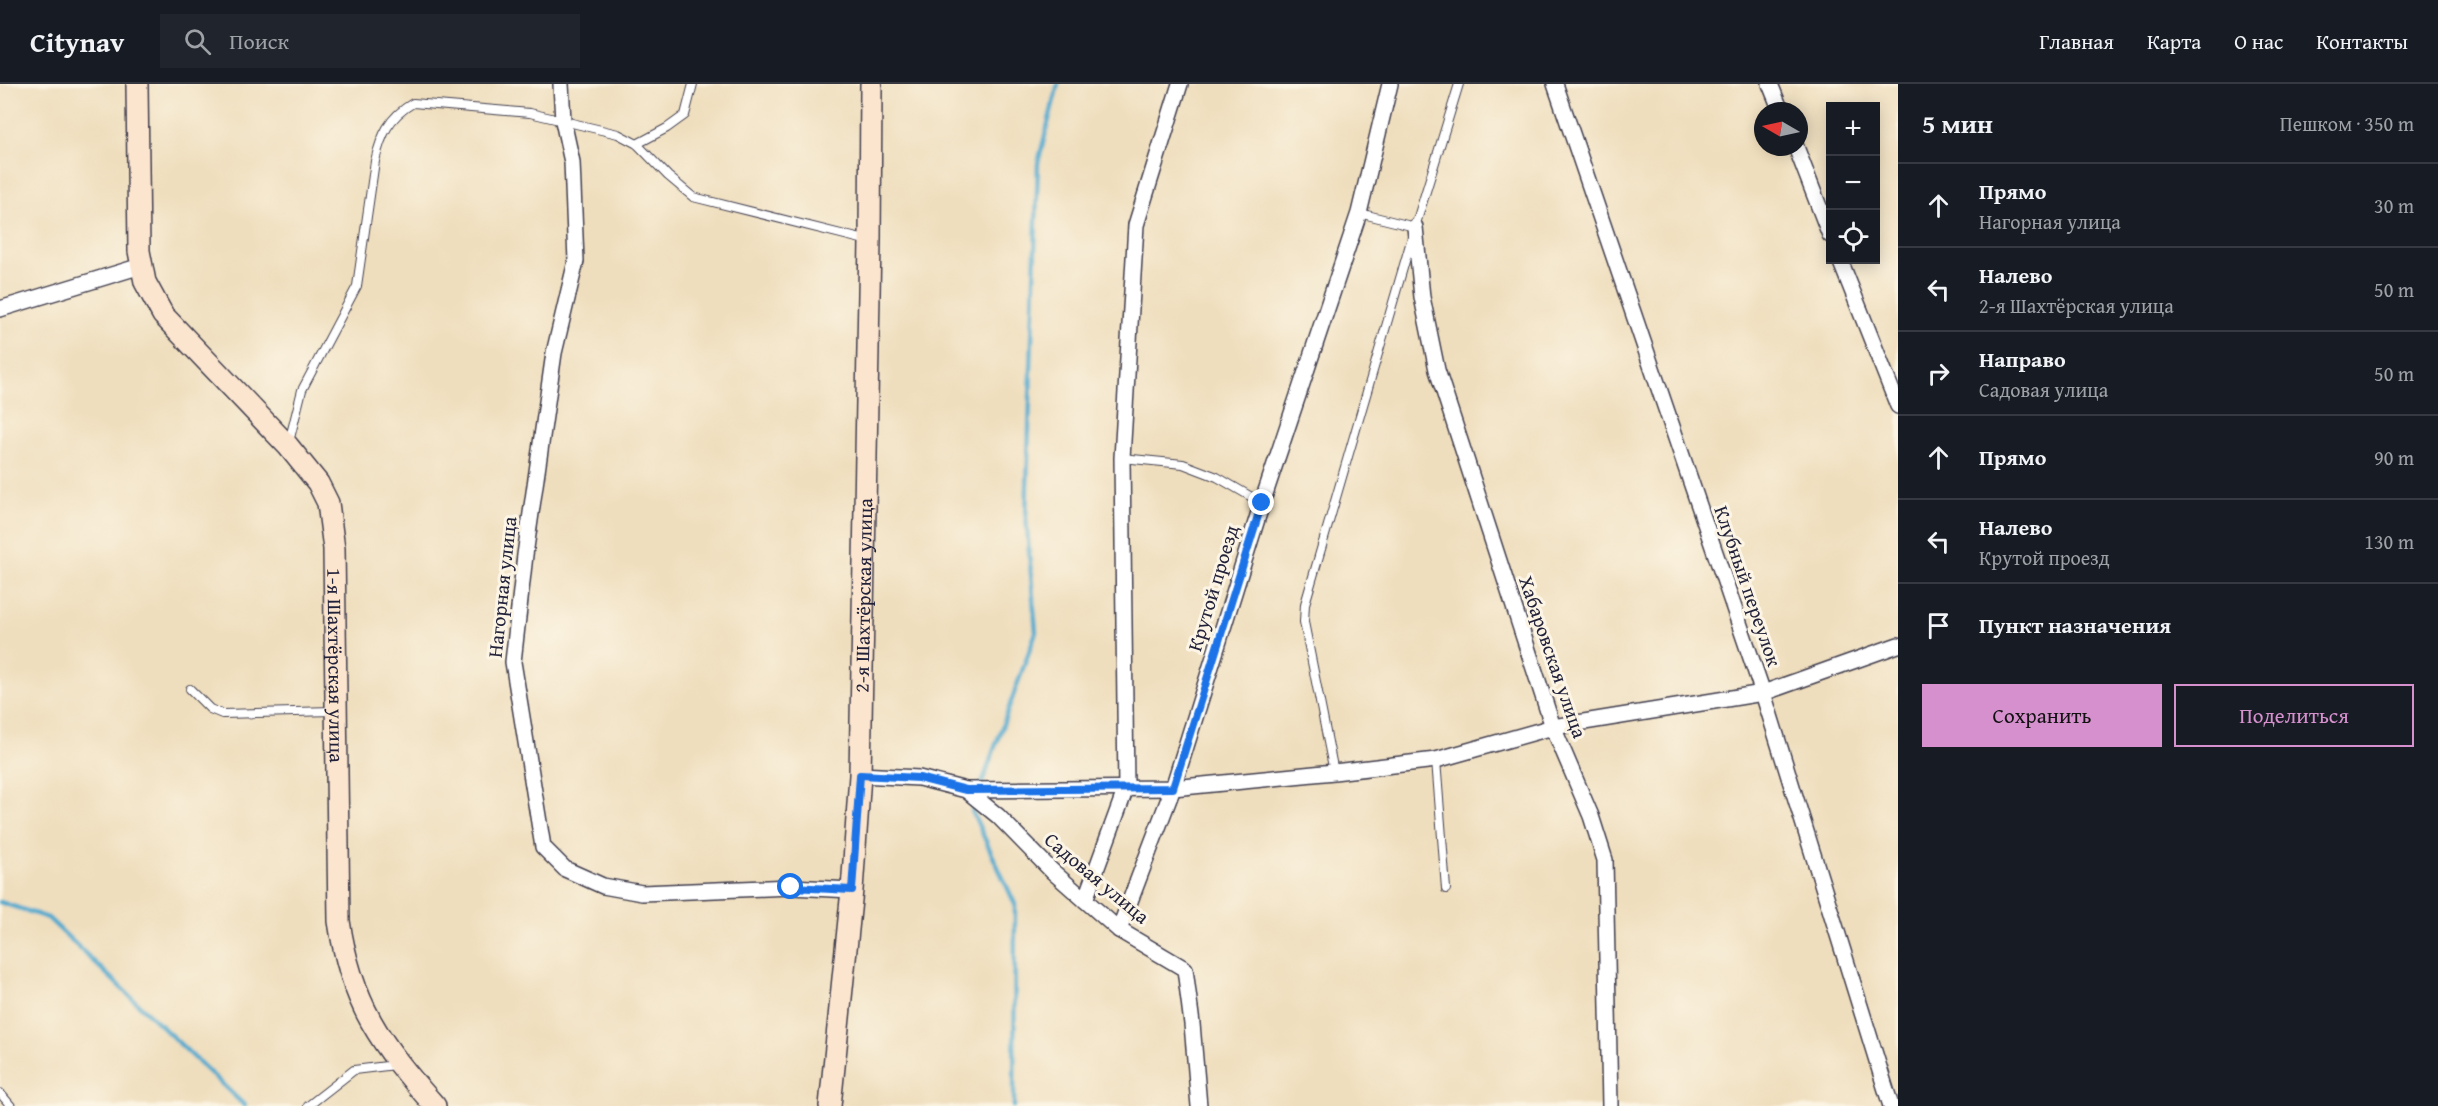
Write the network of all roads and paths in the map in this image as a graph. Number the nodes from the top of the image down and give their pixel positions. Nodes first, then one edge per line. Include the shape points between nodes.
1 (137, 84) edge
2 (561, 84) edge
3 (693, 84) edge
4 (871, 84) edge
5 (1180, 84) edge
6 (1390, 84) edge
7 (1459, 84) edge
8 (1555, 84) edge
9 (1770, 84) edge
10 (1777, 102) edge
11 (563, 121) junction
12 (637, 144) junction
13 (1799, 156) edge
14 (1359, 213) junction
15 (1826, 225) edge
16 (1415, 226) junction
17 (870, 241) junction
18 (1842, 264) edge
19 (141, 266) junction
20 (0, 309) edge
21 (1898, 406) edge
22 (288, 446) junction
23 (1122, 458) junction
24 (1262, 503) junction
25 (1898, 645) edge
26 (190, 689) dead end
27 (1762, 693) junction
28 (335, 711) junction
29 (1553, 727) junction
30 (1436, 760) junction
31 (1334, 772) junction
32 (860, 775) junction
33 (1126, 788) junction
34 (1173, 788) junction
35 (966, 790) junction
36 (1446, 889) dead end
37 (852, 890) junction
38 (1085, 900) junction
39 (1119, 930) junction
40 (398, 1064) junction
41 (0, 1093) edge
42 (11, 1106) edge
43 (308, 1106) edge
44 (435, 1106) edge
45 (830, 1106) edge
46 (1199, 1106) edge
47 (1610, 1106) edge
48 (1891, 1106) edge

1 - 19 street, 1-я Шахтёрская улица
2 - 11 street, Нагорная улица
3 - 12 lane via 685,115
4 - 17 street, 2-я Шахтёрская улица
5 - 23 street via 1136,225
6 - 14 street, Крутой проезд
7 - 16 lane
8 - 27 street, Клубный переулок
9 - 10 street
11 - 12 lane via 618,134
11 - 22 lane via 530,113 413,103 389,122 375,161 357,286 302,390
11 - 37 street, Нагорная улица via 572,162 576,261 554,353 513,662 543,847 565,868 603,886 642,893 791,887
12 - 17 lane via 693,197
13 - 15 street
14 - 16 lane
14 - 24 street, Крутой проезд
16 - 29 street, Хабаровская улица via 1422,297 1437,370
16 - 31 lane via 1305,604 1304,622
17 - 32 street, 2-я Шахтёрская улица
18 - 21 street
19 - 20 street
19 - 22 street, 1-я Шахтёрская улица via 163,315
22 - 28 street, 1-я Шахтёрская улица via 324,492 332,526
23 - 24 lane via 1183,464 1217,477
23 - 33 street
24 - 34 street, Крутой проезд
25 - 27 street
26 - 28 lane via 210,709 222,714
27 - 29 street
27 - 48 street, Клубный переулок
28 - 40 street, 1-я Шахтёрская улица via 342,941 352,984 377,1035
29 - 30 street
29 - 47 street, Хабаровская улица via 1605,860
30 - 31 street
30 - 36 lane
31 - 34 street
32 - 35 street, Садовая улица via 919,778
32 - 37 street, 2-я Шахтёрская улица
33 - 34 street
33 - 35 street
33 - 38 street
34 - 39 street, Крутой проезд
35 - 38 street, Садовая улица
37 - 45 street, 2-я Шахтёрская улица
38 - 39 street, Садовая улица
39 - 46 street, Садовая улица via 1185,969
40 - 43 lane via 354,1070
40 - 44 street, 1-я Шахтёрская улица
41 - 42 lane

